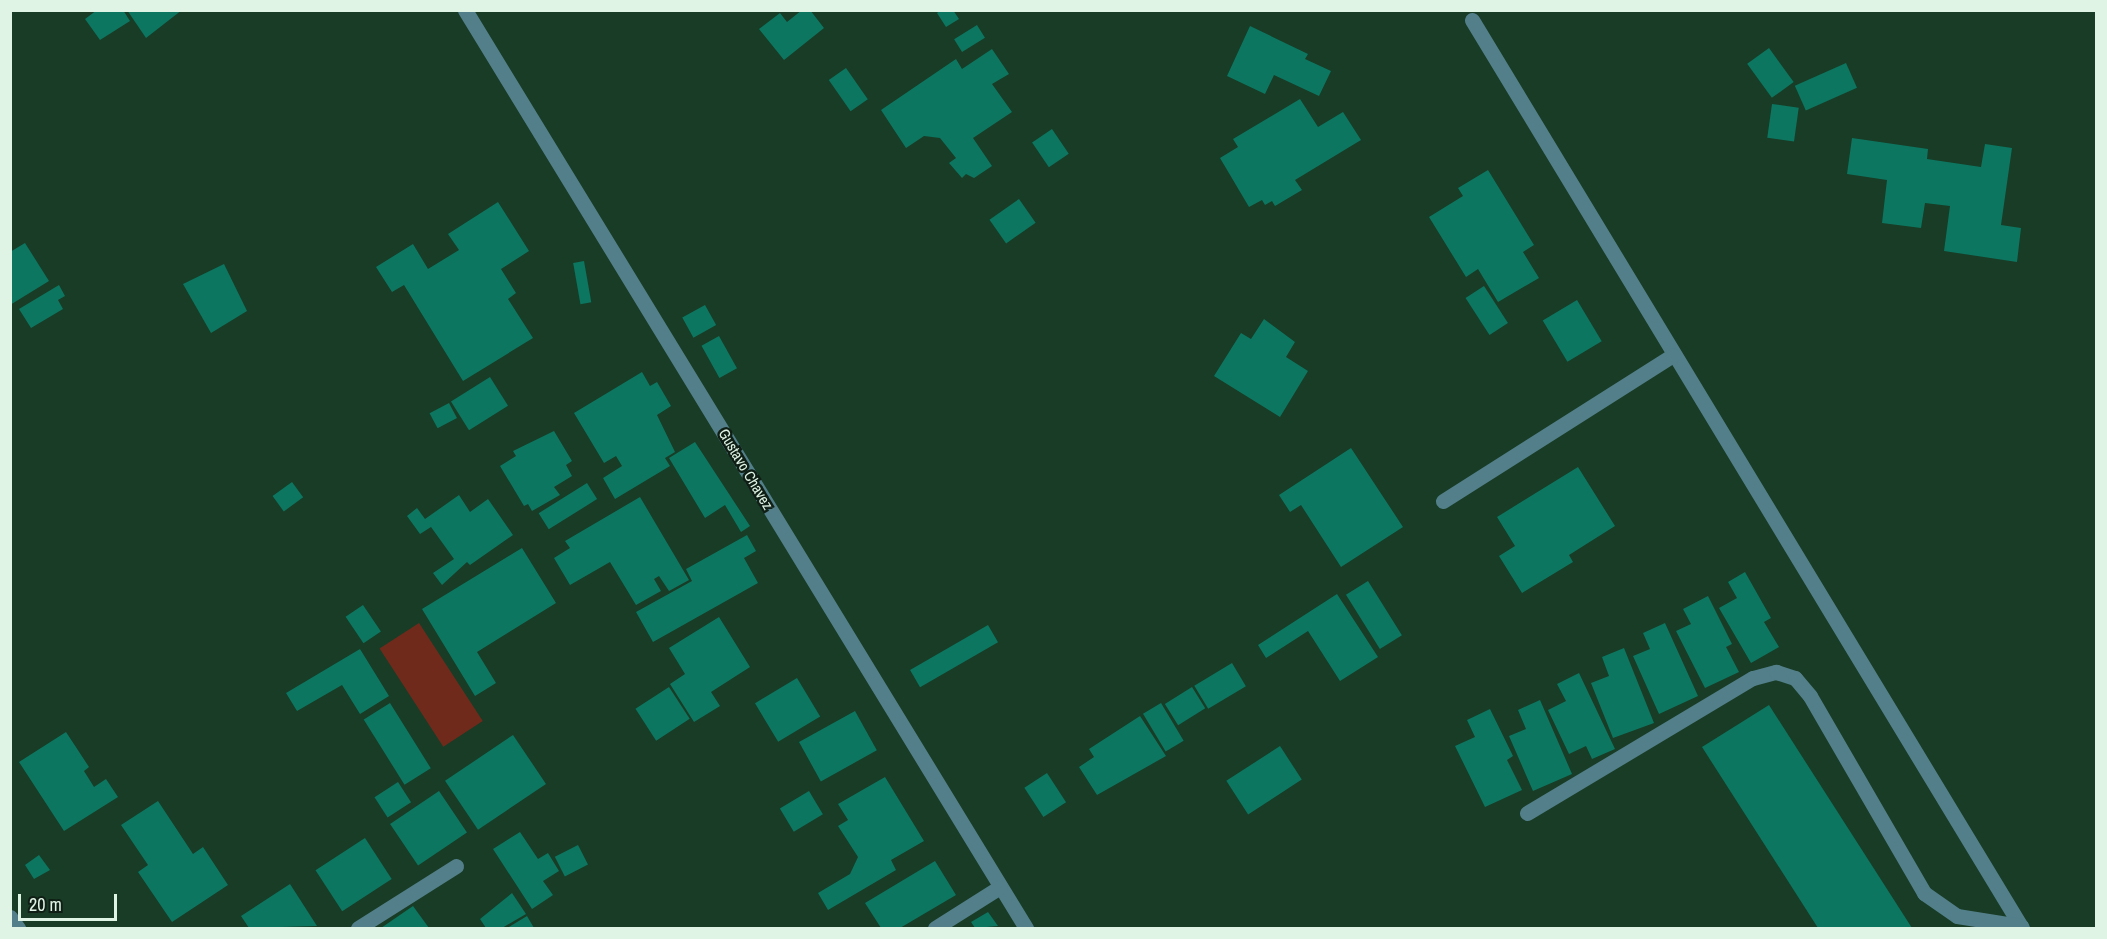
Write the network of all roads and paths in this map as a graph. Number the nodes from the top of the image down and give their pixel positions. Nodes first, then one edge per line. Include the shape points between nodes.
1 (465, 10) edge
2 (1472, 20) dead end
3 (1673, 355) junction
4 (1443, 501) dead end
5 (1527, 813) dead end
6 (456, 866) dead end
7 (1000, 887) junction
8 (10, 917) edge
9 (2022, 927) edge
10 (18, 928) edge
11 (358, 928) edge
12 (935, 928) edge
13 (1026, 928) edge

1 - 7 street, Gustavo Chavez
2 - 3 street
3 - 4 street
3 - 9 street
5 - 9 street via 1753,678 1776,672 1795,678 1810,696 1924,893 1958,916
6 - 11 street
7 - 12 street
7 - 13 street, Gustavo Chavez
8 - 10 street

